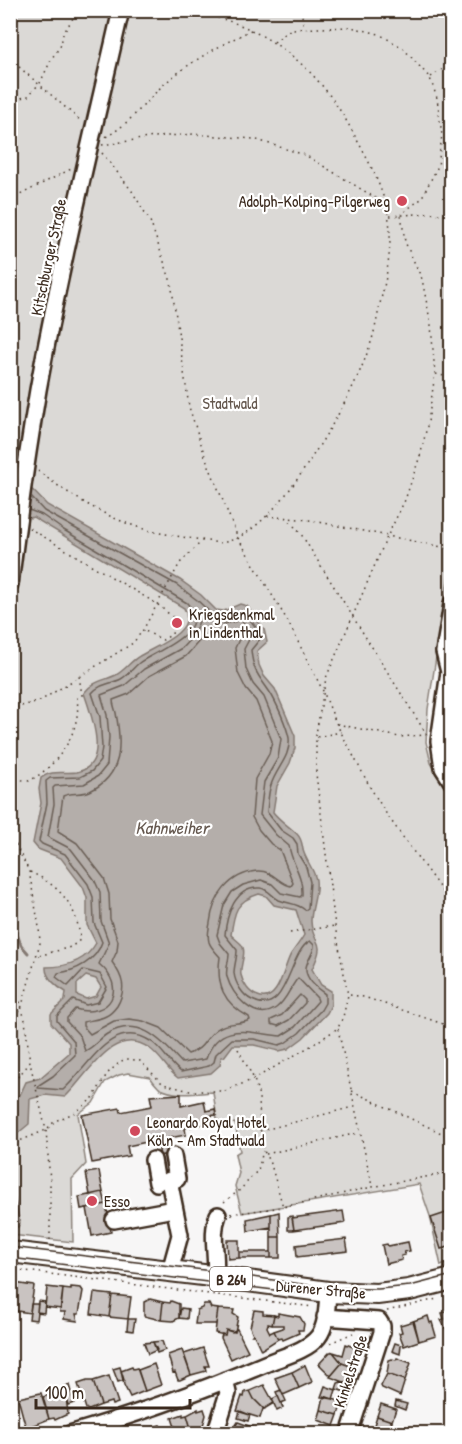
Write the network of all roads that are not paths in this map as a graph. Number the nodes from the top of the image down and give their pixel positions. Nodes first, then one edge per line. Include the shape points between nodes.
1 (121, 10) edge
2 (10, 584) edge
3 (452, 604) edge
4 (439, 739) edge
5 (452, 782) edge
6 (173, 1156) dead end
7 (153, 1160) dead end
8 (168, 1181) junction
9 (174, 1209) junction
10 (218, 1215) road end
11 (114, 1220) dead end
12 (10, 1252) edge
13 (170, 1271) junction
14 (214, 1276) junction
15 (452, 1280) edge
16 (328, 1293) junction
17 (325, 1317) junction
18 (225, 1380) junction
19 (69, 1434) edge
20 (215, 1434) edge
21 (349, 1434) edge

1 - 2 street, Kitschburger Straße via 39,388
3 - 4 street via 444,652 449,672
4 - 5 street via 443,768
6 - 8 street
7 - 8 street
8 - 9 street
9 - 11 street
9 - 13 street via 180,1235
10 - 14 street
12 - 13 main road, Dürener Straße / B 264
13 - 14 main road, Dürener Straße / B 264
14 - 16 main road, Dürener Straße / B 264
15 - 16 main road, Dürener Straße / B 264 via 377,1294
16 - 17 street
17 - 18 street via 323,1329 305,1347
17 - 21 street, Kinkelstraße via 379,1321 382,1326
18 - 19 street via 128,1417
18 - 20 street via 228,1393

